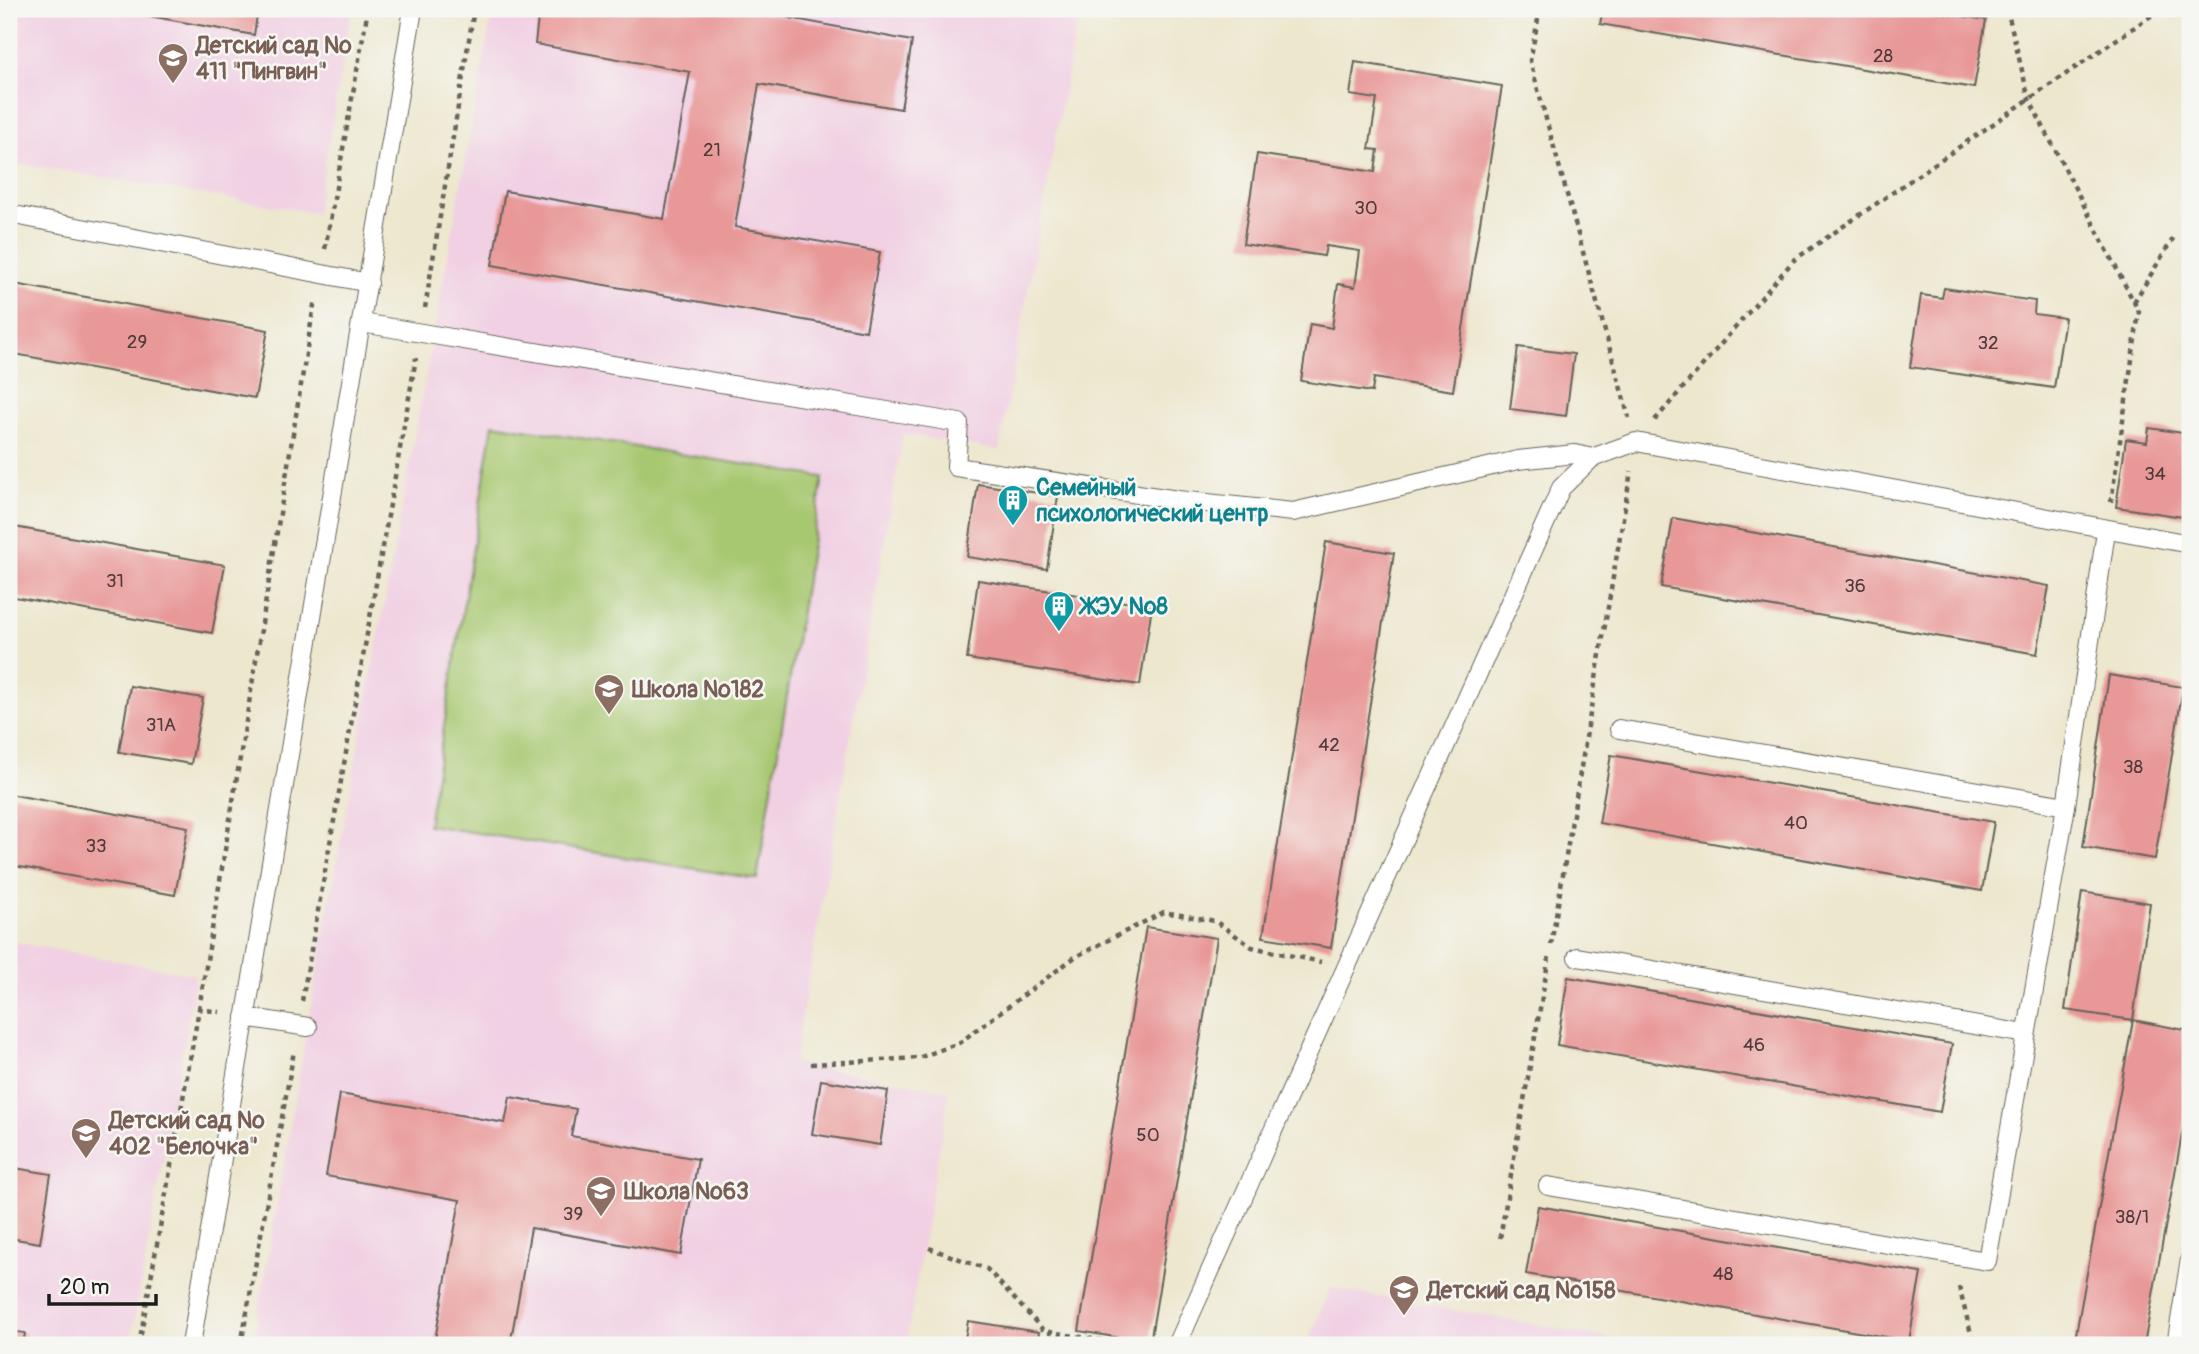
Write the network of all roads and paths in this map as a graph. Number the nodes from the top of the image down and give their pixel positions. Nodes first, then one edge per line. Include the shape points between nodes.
1 (368, 9) edge
2 (413, 9) edge
3 (474, 9) edge
4 (1540, 9) edge
5 (2007, 9) edge
6 (2161, 9) edge
7 (2029, 99) junction
8 (9, 214) edge
9 (2174, 237) dead end
10 (321, 273) junction
11 (369, 283) junction
12 (2134, 303) junction
13 (362, 323) junction
14 (421, 332) junction
15 (1636, 442) junction
16 (1592, 458) junction
17 (2106, 531) junction
18 (2190, 544) edge
19 (1619, 729) dead end
20 (2066, 806) junction
21 (1577, 957) dead end
22 (1346, 967) junction
23 (199, 1009) junction
24 (246, 1017) junction
25 (303, 1026) junction
26 (2026, 1034) junction
27 (811, 1064) dead end
28 (1549, 1185) dead end
29 (1500, 1238) dead end
30 (929, 1248) dead end
31 (2190, 1259) edge
32 (1959, 1287) dead end
33 (139, 1345) edge
34 (191, 1345) edge
35 (241, 1345) edge
36 (1130, 1345) edge
37 (1177, 1345) edge
38 (1974, 1345) edge
39 (2176, 1345) edge

1 - 10 path
2 - 11 lane
3 - 14 path
4 - 15 path via 1531,61
5 - 7 path
6 - 7 path
7 - 12 path
7 - 15 path via 1794,260
8 - 10 lane
9 - 12 path
10 - 11 lane
10 - 23 path
11 - 13 lane
12 - 17 path via 2139,312
13 - 14 lane
13 - 24 lane
14 - 16 lane via 959,423 956,467 1191,502 1293,512 1518,460 1575,454
14 - 25 path
15 - 16 lane
15 - 17 lane
15 - 29 path
16 - 22 lane via 1560,488
17 - 18 lane
17 - 20 lane
19 - 20 lane
20 - 26 lane
21 - 26 lane
22 - 27 path via 1252,947 1215,921 1164,912 1075,957 958,1043 918,1058
22 - 37 lane
23 - 24 path
23 - 33 path
24 - 25 lane
24 - 34 lane
25 - 35 path via 282,1108
26 - 28 lane via 1987,1261
30 - 36 path via 987,1269 1044,1331
31 - 39 lane
32 - 38 path

